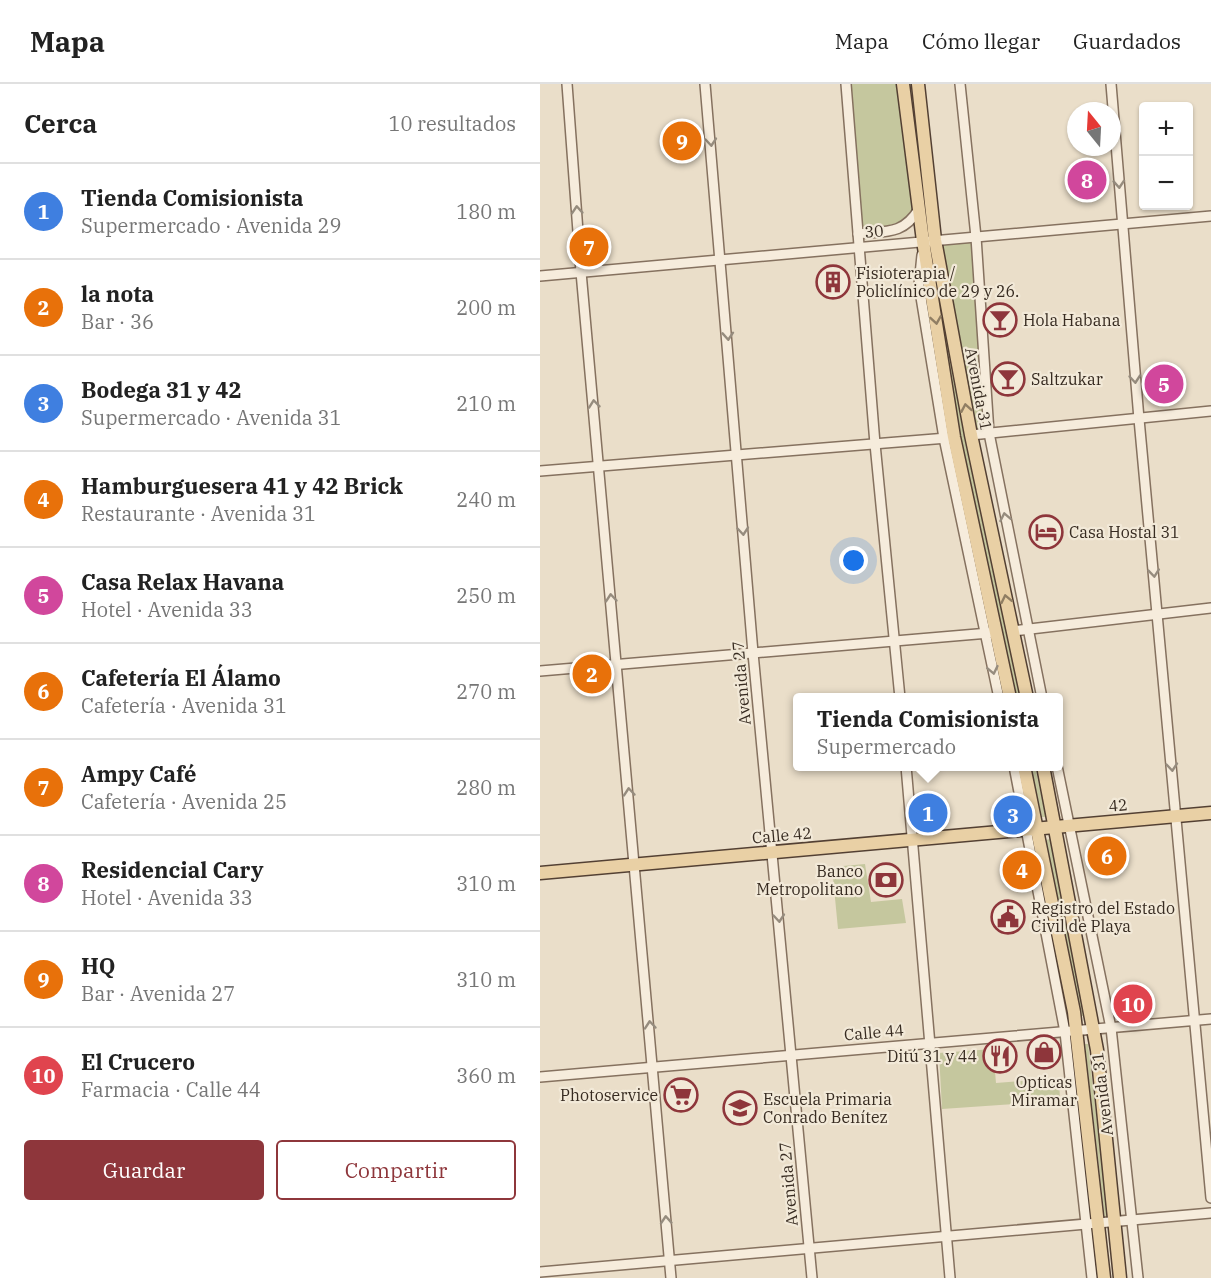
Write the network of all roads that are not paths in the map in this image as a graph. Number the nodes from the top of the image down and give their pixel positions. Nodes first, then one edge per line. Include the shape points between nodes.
1 (567, 84) edge
2 (705, 84) edge
3 (846, 84) edge
4 (903, 84) edge
5 (918, 84) edge
6 (960, 84) edge
7 (1111, 84) edge
8 (919, 209) junction
9 (1211, 216) edge
10 (1122, 224) junction
11 (858, 234) junction
12 (976, 237) junction
13 (929, 240) junction
14 (860, 247) junction
15 (722, 260) junction
16 (582, 272) junction
17 (540, 276) edge
18 (1211, 411) edge
19 (1139, 419) junction
20 (989, 433) junction
21 (971, 435) junction
22 (949, 438) junction
23 (875, 444) junction
24 (737, 455) junction
25 (601, 466) junction
26 (540, 471) edge
27 (1211, 609) edge
28 (1158, 613) junction
29 (1026, 629) junction
30 (1013, 631) junction
31 (990, 633) junction
32 (895, 641) junction
33 (753, 653) junction
34 (617, 664) junction
35 (540, 671) edge
36 (900, 693) edge
37 (998, 693) edge
38 (1008, 693) edge
39 (1026, 693) edge
40 (1041, 693) edge
41 (906, 771) edge
42 (1016, 771) edge
43 (1025, 771) edge
44 (1043, 771) edge
45 (1058, 771) edge
46 (1211, 813) edge
47 (1177, 817) junction
48 (1070, 826) junction
49 (1056, 827) junction
50 (1033, 829) junction
51 (913, 840) junction
52 (773, 852) junction
53 (635, 864) junction
54 (540, 873) edge
55 (1211, 1019) edge
56 (1196, 1021) junction
57 (1111, 1028) junction
58 (1094, 1030) junction
59 (1071, 1032) junction
60 (929, 1042) junction
61 (790, 1054) junction
62 (654, 1066) junction
63 (540, 1077) edge
64 (1211, 1198) edge
65 (1211, 1213) edge
66 (1133, 1220) junction
67 (1114, 1222) junction
68 (1093, 1223) junction
69 (945, 1237) junction
70 (809, 1249) junction
71 (669, 1261) junction
72 (540, 1272) edge
73 (671, 1278) edge
74 (812, 1278) edge
75 (950, 1278) edge
76 (1092, 1278) edge
77 (1104, 1278) edge
78 (1120, 1278) edge
79 (1138, 1278) edge

16 -> 1 street
2 -> 15 street, Avenida 27
3 - 11 street
4 - 8 main road, Avenida 31
5 - 13 main road, Avenida 31
6 - 12 street, Avenida 31
7 -> 10 street
8 - 11 street via 910,224 896,230
8 - 13 main road, Avenida 31
9 - 10 street, 30
10 - 12 street, 30
10 -> 19 street
11 - 14 street
12 - 13 street, 30
12 - 20 street, Avenida 31
13 - 14 street, 30
21 -> 13 main road, Avenida 31
13 -> 22 main road, Avenida 31
14 - 15 street, 30
14 - 23 street
15 - 16 street, 30
15 -> 24 street, Avenida 27
16 - 17 street, 30
25 -> 16 street
18 - 19 street
19 - 20 street
19 -> 28 street
20 - 21 street
29 -> 20 street, Avenida 31
30 -> 21 main road, Avenida 31
22 - 23 street
22 - 31 main road, Avenida 31
23 - 24 street
23 - 32 street
24 - 25 street
24 -> 33 street, Avenida 27
25 - 26 street
34 -> 25 street
27 - 28 street
28 - 29 street
28 -> 47 street
29 - 30 street
29 - 40 street, Avenida 31
30 - 39 main road, Avenida 31
31 - 32 street
31 -> 37 street, Avenida 31
31 - 38 main road, Avenida 31
32 - 33 street
32 - 36 street
33 - 34 street
33 - 52 street, Avenida 27
34 - 35 street
53 -> 34 street
41 - 51 street
42 - 50 street, Avenida 31
43 - 50 main road, Avenida 31
44 - 49 main road, Avenida 31
45 - 48 street, Avenida 31
46 - 47 main road, 42
47 - 48 main road, 42
47 - 56 street
48 - 49 main road, 42
48 - 57 street, Avenida 31
49 - 50 main road, 42
49 - 58 main road, Avenida 31
50 - 51 main road, Calle 42
50 - 59 main road, Avenida 31
51 - 52 main road, Calle 42
51 - 60 street
52 - 53 main road, Calle 42
52 -> 61 street, Avenida 27
53 - 54 main road, Calle 42
62 -> 53 street
55 - 56 street, Calle 44
56 - 57 street, Calle 44
56 - 64 street
57 - 58 street, Calle 44
57 - 66 street, Avenida 31
58 - 59 street, Calle 44
58 - 67 main road, Avenida 31
59 - 60 street, Calle 44
59 - 68 main road, Avenida 31
60 - 61 street, Calle 44
60 - 69 street
61 - 62 street, Calle 44
61 - 70 street, Avenida 27
62 - 63 street, Calle 44
71 -> 62 street
65 - 66 street
66 - 67 street
66 - 79 street, Avenida 31
67 - 68 street
67 - 78 main road, Avenida 31
68 - 69 street
68 - 76 street, Avenida 31
68 - 77 main road, Avenida 31
69 - 70 street
69 - 75 street
70 - 71 street
70 - 74 street, Avenida 27
71 - 72 street
71 - 73 street

